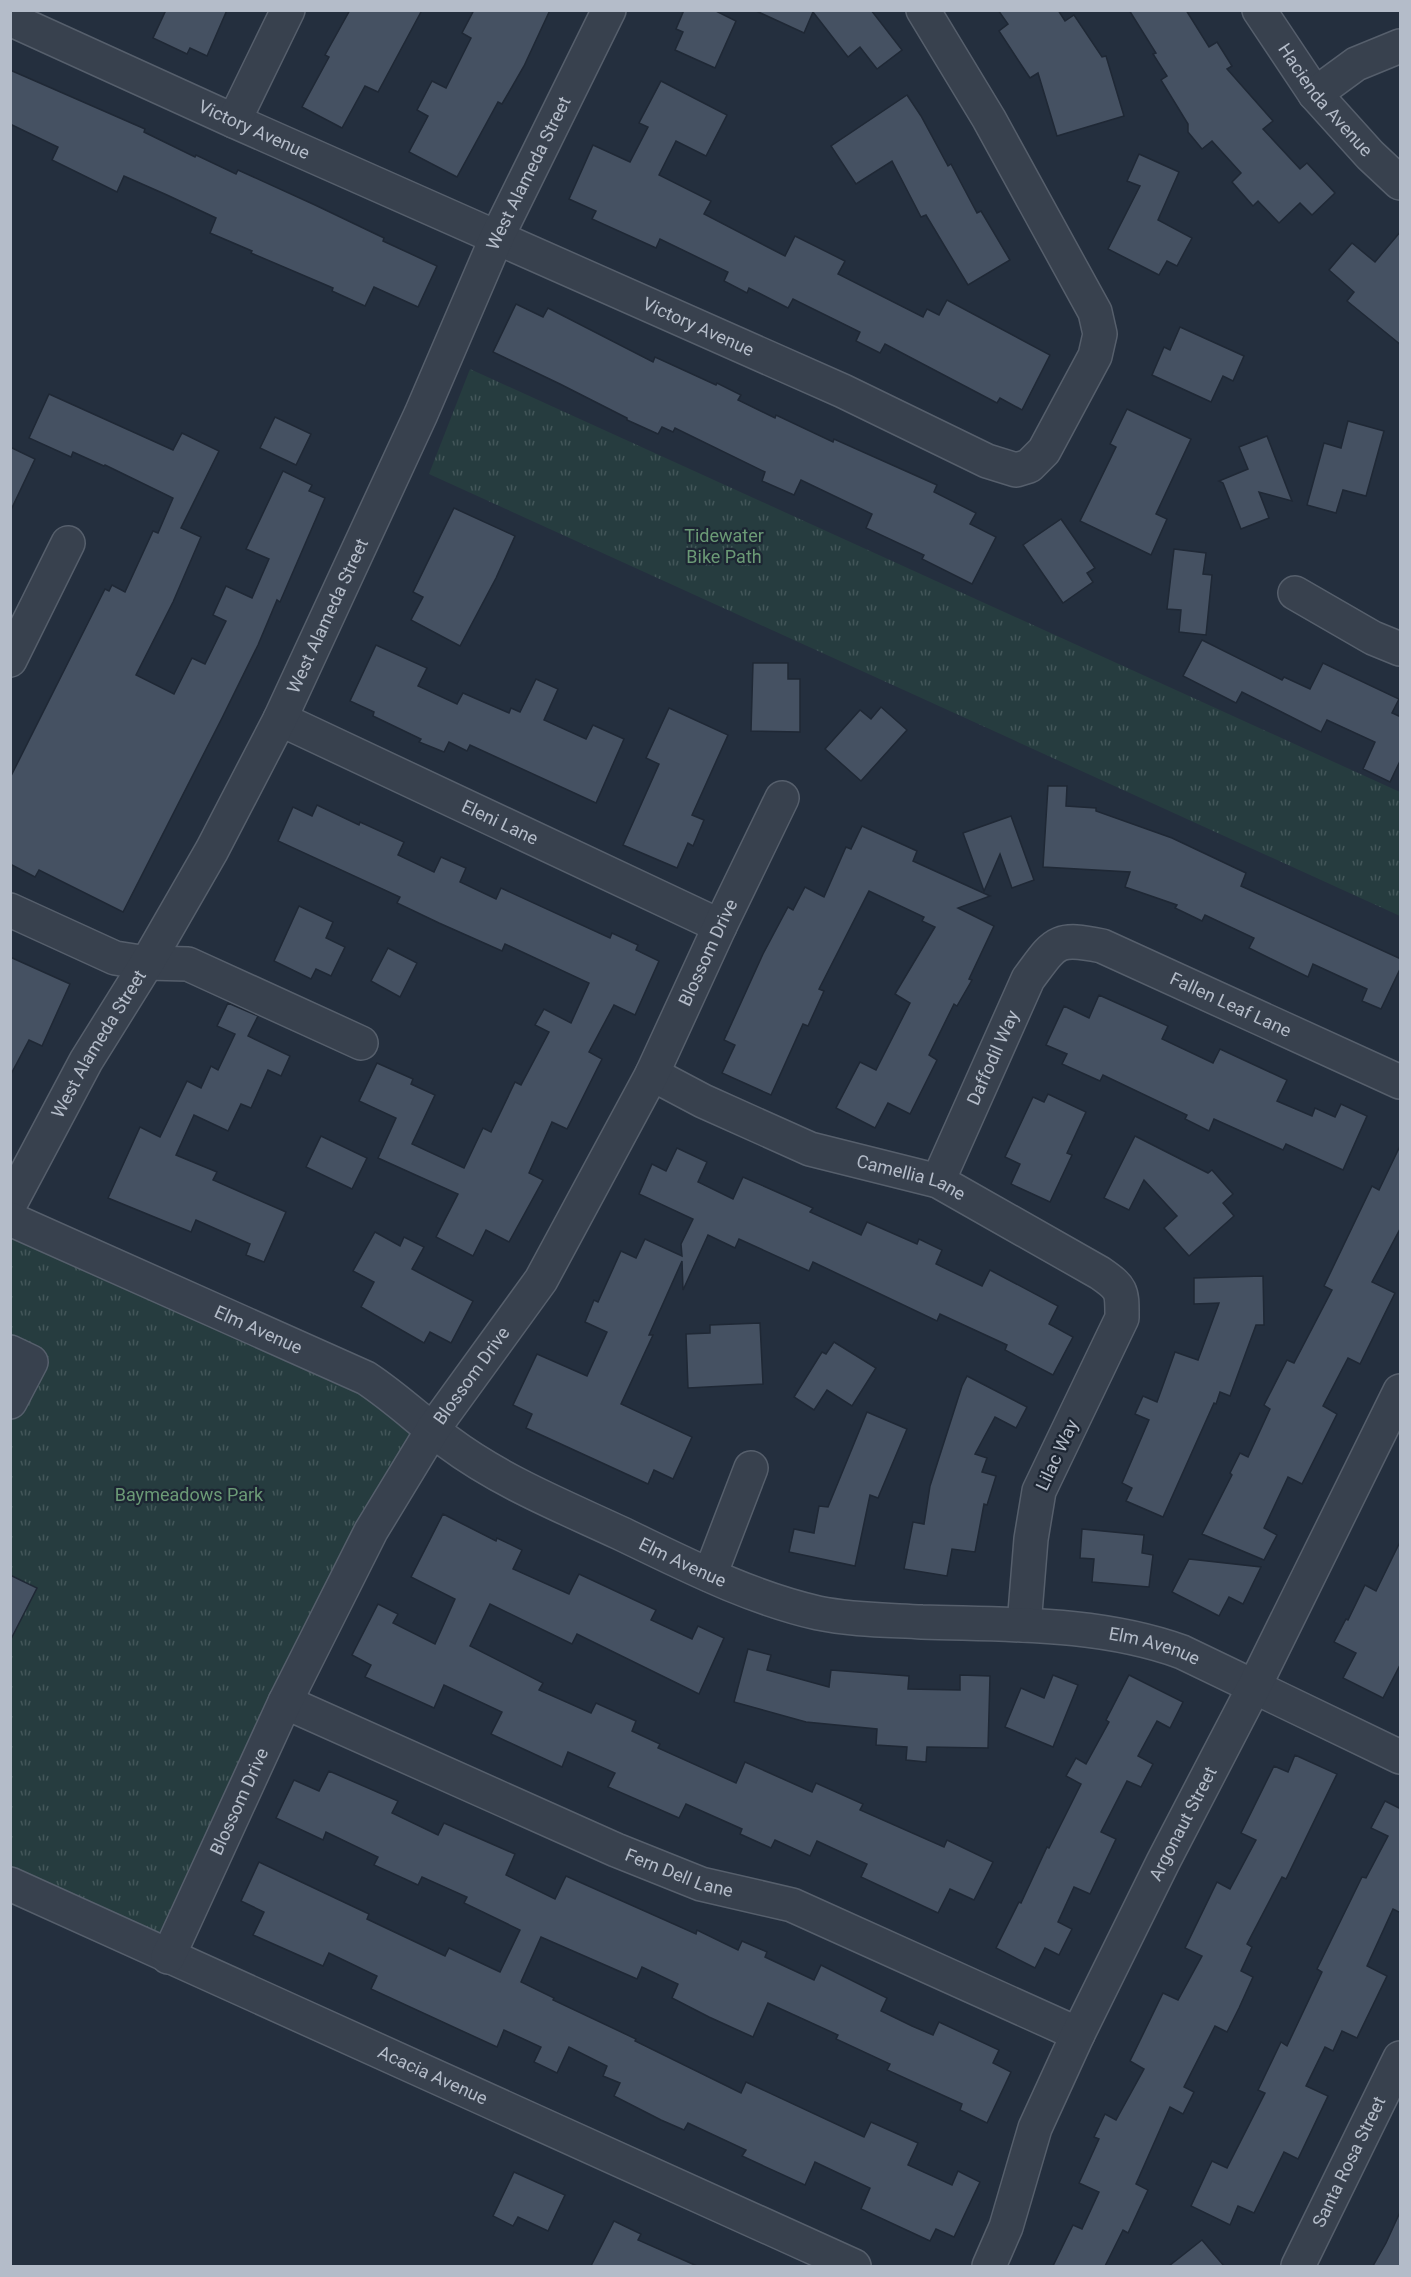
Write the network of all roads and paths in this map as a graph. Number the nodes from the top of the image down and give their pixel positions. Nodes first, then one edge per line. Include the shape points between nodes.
1 (288, 10) edge
2 (609, 10) edge
3 (923, 10) edge
4 (1259, 10) edge
5 (10, 19) edge
6 (1401, 46) edge
7 (1316, 94) junction
8 (234, 121) junction
9 (1401, 183) edge
10 (497, 237) junction
11 (68, 543) dead end
12 (1295, 593) dead end
13 (1401, 649) edge
14 (10, 660) edge
15 (280, 718) junction
16 (782, 798) dead end
17 (10, 910) edge
18 (720, 926) junction
19 (1059, 944) joint
20 (147, 963) junction
21 (361, 1043) dead end
22 (652, 1074) junction
23 (1401, 1082) edge
24 (938, 1181) junction
25 (10, 1204) edge
26 (10, 1219) edge
27 (1117, 1328) joint
28 (10, 1352) edge
29 (1401, 1391) edge
30 (10, 1402) edge
31 (433, 1429) junction
32 (751, 1468) dead end
33 (710, 1575) junction
34 (1024, 1625) junction
35 (1254, 1688) junction
36 (285, 1702) junction
37 (1401, 1757) edge
38 (10, 1884) edge
39 (168, 1957) junction
40 (1078, 2034) junction
41 (1401, 2058) edge
42 (797, 2255) edge
43 (854, 2266) edge
44 (989, 2266) edge
45 (1298, 2266) edge

1 - 8 street
2 - 10 street, West Alameda Street
3 - 10 street, Victory Avenue via 989,119 1095,312 1100,334 1095,356 1044,451 1029,466 1016,470 987,461 833,386
4 - 7 street, Hacienda Avenue
5 - 8 street, Victory Avenue
6 - 7 street via 1356,64
7 - 9 street, Hacienda Avenue via 1370,155
8 - 10 street, Victory Avenue
10 - 15 street, West Alameda Street via 421,414
11 - 14 street
12 - 13 street
15 - 18 street, Eleni Lane
15 - 20 street, West Alameda Street via 212,850
16 - 18 street, Blossom Drive
17 - 20 street via 115,958
18 - 22 street, Blossom Drive
19 - 23 street, Fallen Leaf Lane via 1074,940 1102,946
19 - 24 street, Daffodil Way via 1028,979
20 - 21 street via 188,964
20 - 25 street, West Alameda Street via 86,1061
22 - 24 street, Camellia Lane via 810,1149
22 - 31 street, Blossom Drive via 541,1280
24 - 27 street, Camellia Lane via 1114,1283 1122,1294 1122,1318
26 - 31 street, Elm Avenue via 366,1378
27 - 34 street, Lilac Way via 1039,1491 1030,1539
28 - 30 street via 31,1362
29 - 35 street, Argonaut Street
31 - 33 street, Elm Avenue via 510,1482
31 - 36 street, Blossom Drive via 371,1532
32 - 33 street
33 - 34 street, Elm Avenue via 755,1595 819,1613 868,1620
34 - 35 street, Elm Avenue via 1105,1631 1160,1644
35 - 37 street, Elm Avenue
35 - 40 street, Argonaut Street via 1162,1862
36 - 39 street, Blossom Drive
36 - 40 street, Fern Dell Lane via 701,1884 792,1905
38 - 39 street, Acacia Avenue
39 - 42 street, Acacia Avenue
40 - 44 street, Argonaut Street via 1035,2128 1006,2227
41 - 45 street, Santa Rosa Street
42 - 43 street, Acacia Avenue

